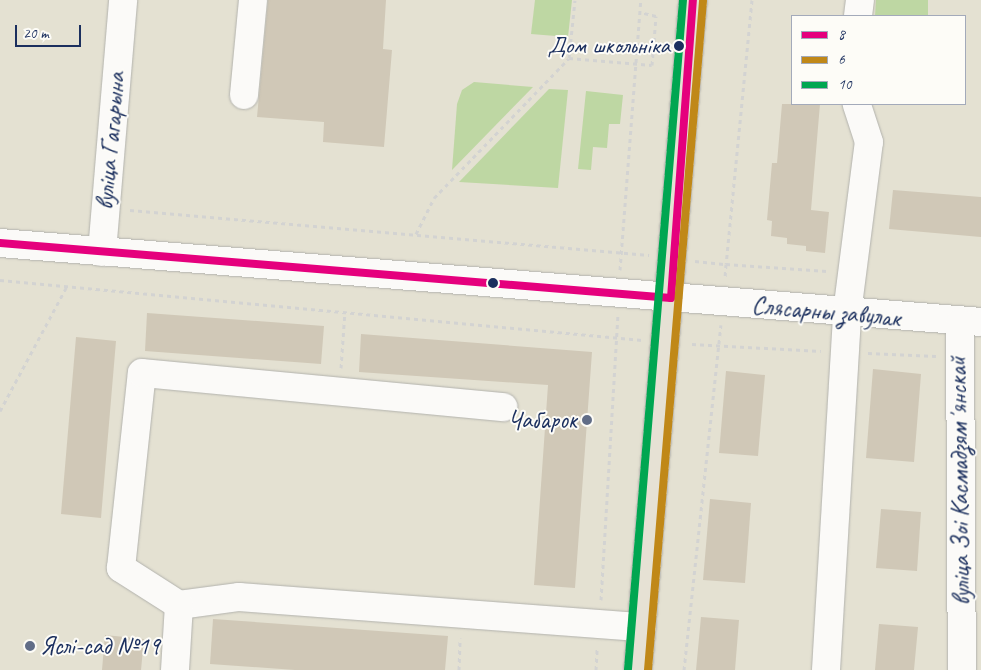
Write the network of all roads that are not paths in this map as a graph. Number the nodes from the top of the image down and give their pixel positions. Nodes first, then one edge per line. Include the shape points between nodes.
1 (123, 0) edge
2 (253, 0) edge
3 (694, 0) edge
4 (860, 0) edge
5 (858, 15) edge
6 (244, 95) dead end
7 (857, 105) edge
8 (0, 243) edge
9 (102, 252) junction
10 (671, 298) junction
11 (847, 313) junction
12 (970, 323) edge
13 (503, 407) dead end
14 (179, 605) junction
15 (642, 627) junction
16 (175, 670) edge
17 (638, 670) edge
18 (826, 670) edge
19 (962, 670) edge

1 - 9 street, вуліца Гагарына
2 - 6 street
3 - 10 main road
4 - 5 street
7 - 11 street via 869,142
8 - 9 street, Слясарны завулак
9 - 10 street, Слясарны завулак
10 - 11 street, Слясарны завулак
10 - 15 main road
11 - 12 street, Слясарны завулак
11 - 18 street
12 - 19 street, вуліца Зоі Касмадзямʼянскай
13 - 14 street via 142,373 121,568
14 - 15 street via 239,597
14 - 16 street
15 - 17 main road

